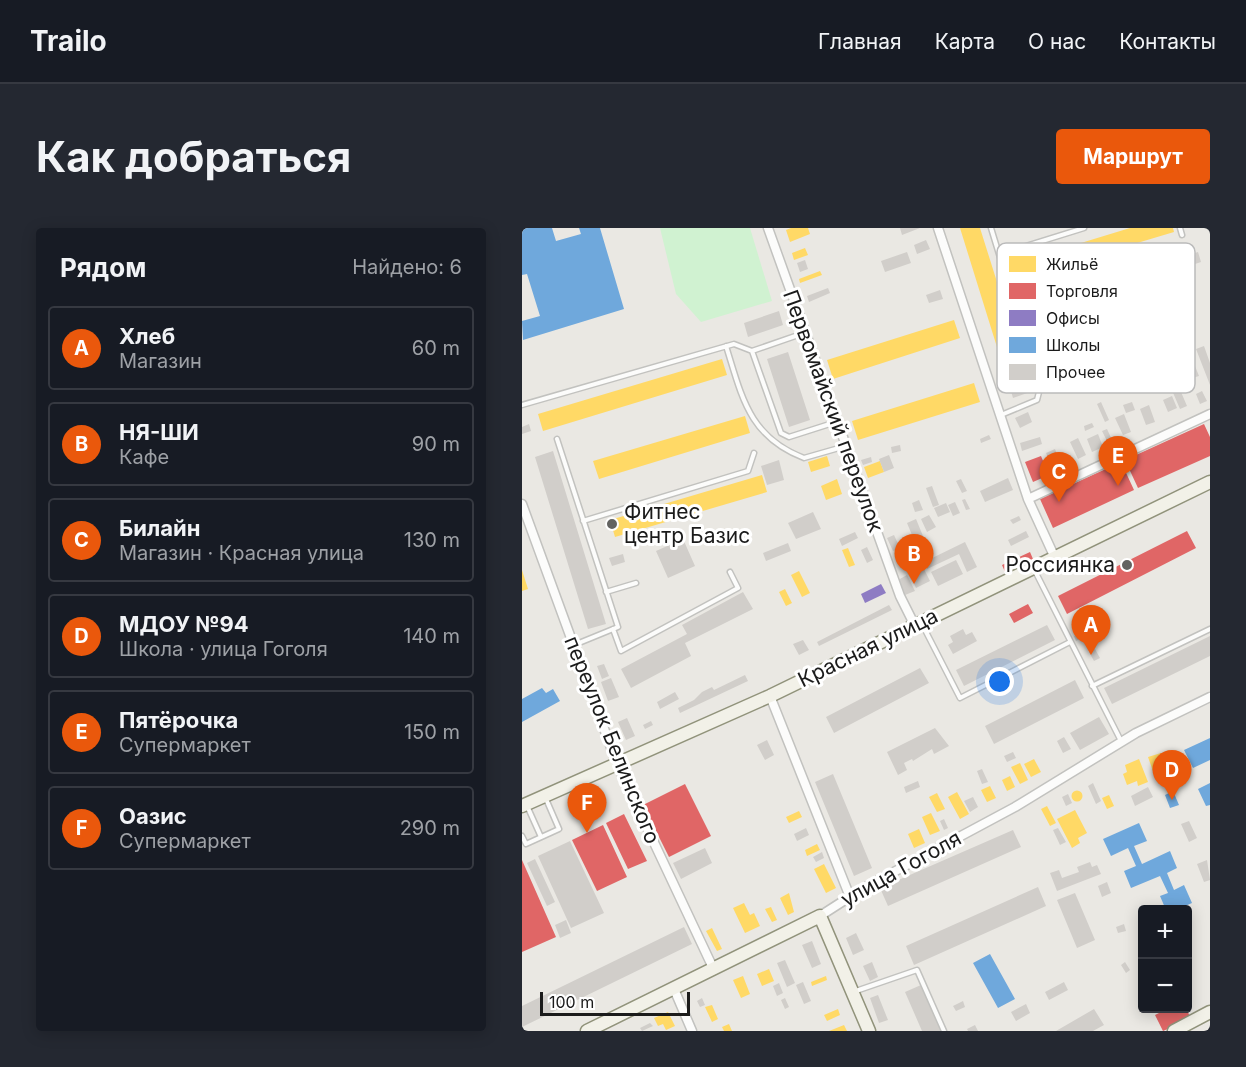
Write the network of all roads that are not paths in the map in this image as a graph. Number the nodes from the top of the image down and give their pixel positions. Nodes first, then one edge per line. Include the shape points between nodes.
1 (768, 228) edge
2 (938, 228) edge
3 (991, 228) edge
4 (1084, 228) edge
5 (1180, 228) edge
6 (1182, 236) dead end
7 (1036, 243) edge
8 (997, 245) edge
9 (805, 333) junction
10 (726, 346) junction
11 (752, 351) junction
12 (1039, 393) edge
13 (522, 405) edge
14 (1210, 414) edge
15 (1000, 415) junction
16 (837, 421) junction
17 (557, 439) dead end
18 (846, 446) junction
19 (754, 453) dead end
20 (1210, 482) edge
21 (1028, 499) junction
22 (522, 504) edge
23 (583, 522) junction
24 (1055, 558) junction
25 (1033, 568) junction
26 (730, 572) dead end
27 (636, 583) dead end
28 (606, 592) junction
29 (918, 624) junction
30 (613, 629) junction
31 (1210, 629) edge
32 (1070, 642) junction
33 (572, 646) junction
34 (1092, 686) junction
35 (770, 696) junction
36 (1210, 697) edge
37 (1121, 742) junction
38 (617, 764) junction
39 (544, 796) junction
40 (524, 805) edge
41 (522, 836) edge
42 (541, 837) junction
43 (850, 897) junction
44 (820, 916) junction
45 (714, 970) junction
46 (674, 989) junction
47 (853, 992) junction
48 (1210, 1012) edge
49 (587, 1031) edge
50 (692, 1031) edge
51 (868, 1031) edge
52 (944, 1031) edge
53 (1174, 1031) edge

1 - 9 street, Первомайский переулок
2 - 15 street
3 - 8 lane
4 - 7 lane
5 - 6 lane
9 - 11 lane
9 - 16 street, Первомайский переулок
10 - 11 lane via 734,344
10 - 13 lane
10 - 18 lane via 747,412 763,433 804,458
11 - 16 lane via 781,433 789,437
12 - 15 lane via 1037,400
14 - 21 street
15 - 21 street
16 - 18 street, Первомайский переулок
17 - 23 lane
18 - 29 street, Первомайский переулок via 900,596
19 - 23 lane via 748,471
20 - 24 main road, Красная улица
21 - 24 street
22 - 33 street, переулок Белинского
23 - 28 lane
24 - 25 main road, Красная улица
25 - 29 main road, Красная улица
25 - 32 lane
26 - 30 lane via 738,588 621,651
27 - 28 lane
28 - 30 lane via 618,627
29 - 32 lane via 960,698
29 - 35 main road, Красная улица
30 - 33 lane
31 - 34 lane
32 - 34 lane
33 - 38 street, переулок Белинского
34 - 37 lane
35 - 38 main road, Красная улица
35 - 43 street
36 - 37 street, улица Гоголя
37 - 43 street, улица Гоголя via 1015,807
38 - 39 main road, Красная улица
38 - 45 street, переулок Белинского
39 - 40 main road, Красная улица
39 - 42 lane via 559,829
40 - 42 lane
41 - 42 lane via 526,844
43 - 44 street, улица Гоголя
44 - 45 main road, улица Гоголя
44 - 47 main road
45 - 46 main road, улица Гоголя
46 - 49 main road, улица Гоголя
46 - 50 street
47 - 51 main road
47 - 52 lane via 917,970
48 - 53 main road

